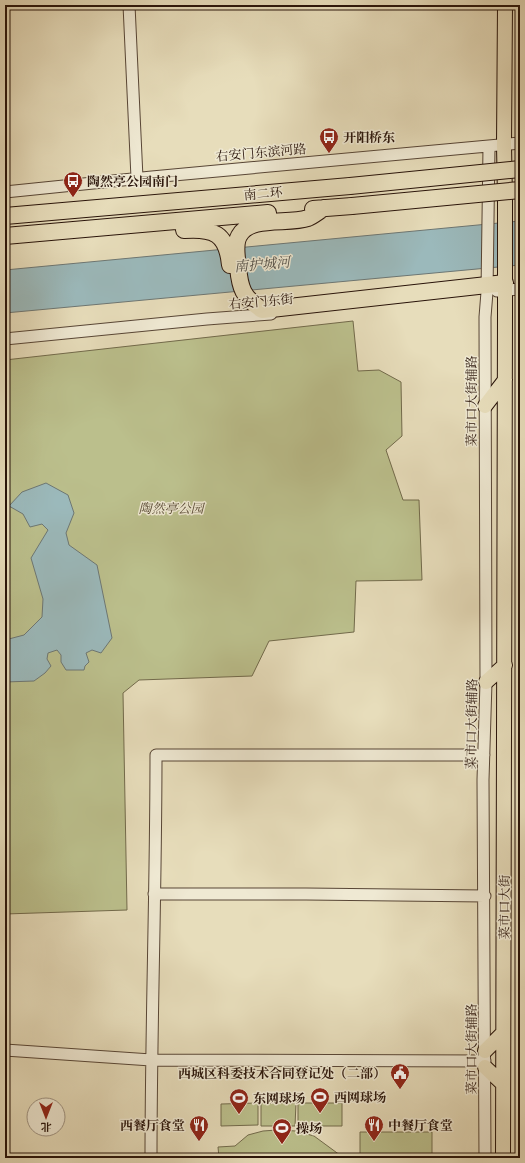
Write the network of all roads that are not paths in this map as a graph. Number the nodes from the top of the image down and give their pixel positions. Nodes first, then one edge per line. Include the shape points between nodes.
1 (129, 5) edge
2 (505, 5) edge
3 (520, 143) edge
4 (504, 145) junction
5 (489, 147) junction
6 (520, 169) edge
7 (137, 178) junction
8 (520, 190) edge
9 (5, 192) edge
10 (324, 208) junction
11 (5, 216) edge
12 (109, 228) junction
13 (5, 236) edge
14 (505, 281) junction
15 (487, 283) junction
16 (520, 289) edge
17 (242, 300) junction
18 (250, 316) junction
19 (5, 340) edge
20 (505, 380) junction
21 (485, 406) junction
22 (505, 665) junction
23 (486, 682) junction
24 (484, 755) junction
25 (154, 894) junction
26 (485, 896) junction
27 (503, 1033) junction
28 (5, 1050) edge
29 (151, 1060) junction
30 (485, 1060) junction
31 (503, 1084) junction
32 (151, 1158) edge
33 (484, 1158) edge
34 (503, 1158) edge

1 - 7 street
2 - 4 main road, 菜市口大街
3 - 4 street, 右安门东滨河路
4 - 5 street, 右安门东滨河路
4 - 14 main road, 菜市口大街
5 - 7 street, 右安门东滨河路
5 - 15 street, 菜市口大街辅路
6 - 11 highway, 南二环, bridge
7 - 9 street, 右安门东滨河路
8 - 10 highway, 南二环, bridge
10 - 12 highway, 南二环
10 - 17 highway via 307,218 254,224 244,230 238,237 236,246
12 - 13 highway, 南二环
12 - 17 highway via 138,234 200,229 210,231 222,240 229,252 232,284
14 - 15 highway
14 - 16 street
14 - 20 main road, 菜市口大街
15 - 17 highway via 262,310
15 - 18 street, 右安门东街
15 - 21 street, 菜市口大街辅路
17 - 18 highway
18 - 19 street, 右安门东街
20 - 21 main road
20 - 22 main road, 菜市口大街
21 - 23 street, 菜市口大街辅路
22 - 23 main road
22 - 27 main road, 菜市口大街
23 - 24 street, 菜市口大街辅路
24 - 25 street via 156,755
24 - 26 street, 菜市口大街辅路
25 - 26 street
25 - 29 street
26 - 30 street, 菜市口大街辅路
27 - 30 main road
27 - 31 main road, 菜市口大街
28 - 29 street
29 - 30 street
29 - 32 street
30 - 31 main road
30 - 33 street, 菜市口大街辅路
31 - 34 main road, 菜市口大街

